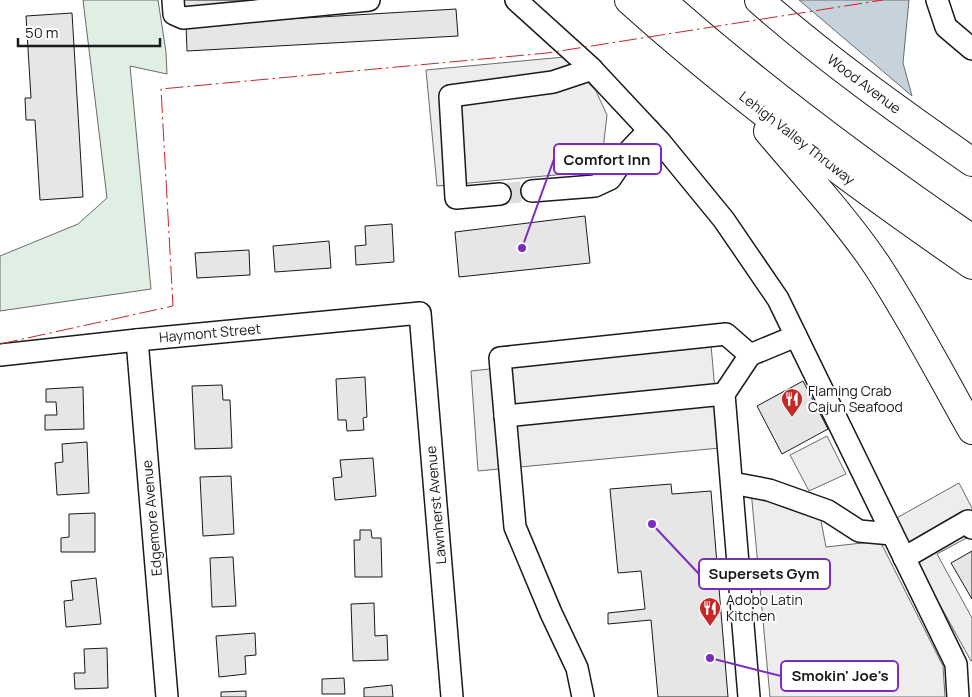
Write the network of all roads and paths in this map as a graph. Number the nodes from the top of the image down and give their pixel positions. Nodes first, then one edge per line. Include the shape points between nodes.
1 (173, 0) edge
2 (369, 0) edge
3 (516, 0) edge
4 (629, 0) edge
5 (661, 0) edge
6 (759, 0) edge
7 (937, 0) edge
8 (972, 49) edge
9 (592, 69) junction
10 (731, 88) junction
11 (649, 130) junction
12 (972, 162) edge
13 (532, 191) tunnel mouth
14 (500, 194) tunnel mouth
15 (972, 239) edge
16 (972, 265) edge
17 (420, 313) joint
18 (796, 336) junction
19 (136, 340) junction
20 (0, 355) edge
21 (750, 355) junction
22 (724, 394) junction
23 (505, 416) junction
24 (972, 430) edge
25 (732, 483) junction
26 (970, 524) edge
27 (892, 534) junction
28 (904, 558) junction
29 (962, 685) edge
30 (167, 697) edge
31 (452, 697) edge
32 (583, 697) edge
33 (749, 697) edge

1 - 2 street via 174,14 183,18
3 - 9 street
4 - 10 main road, Lehigh Valley Thruway
5 - 15 main road, Lehigh Valley Thruway via 826,135
6 - 12 main road, Wood Avenue via 840,67
7 - 8 street via 946,26
9 - 11 street
9 - 14 street via 553,82 450,96 456,198
10 - 16 main road, Lehigh Valley Thruway via 904,219
10 - 24 main road via 876,264
11 - 13 street via 610,179 603,183
11 - 18 street via 724,220 778,299
17 - 19 street, Haymont Street
17 - 31 street, Lawnherst Avenue
18 - 21 street
18 - 27 street
19 - 20 street, Haymont Street
19 - 30 street, Edgemore Avenue
21 - 22 street
21 - 23 street via 726,334 500,358
22 - 23 street
22 - 25 street
23 - 32 street via 515,527 577,668
25 - 27 street via 769,490 828,511 859,532
25 - 33 street
26 - 28 street
27 - 28 street
28 - 29 street via 956,664

